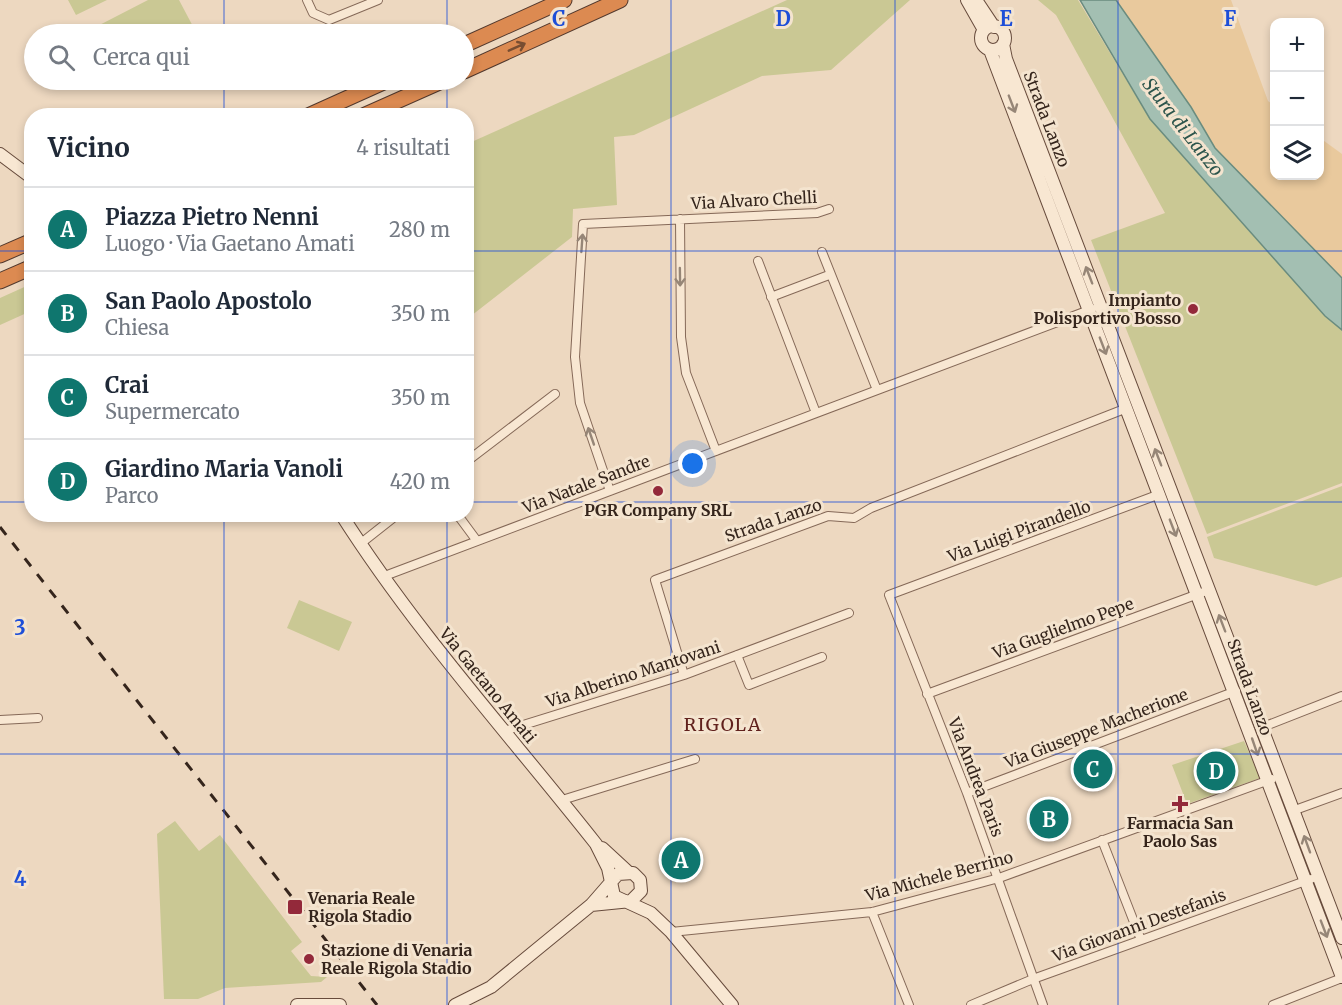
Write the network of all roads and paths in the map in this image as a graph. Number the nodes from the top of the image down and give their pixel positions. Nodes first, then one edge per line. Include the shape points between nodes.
1 (307, 0) edge
2 (378, 0) edge
3 (564, 0) edge
4 (620, 0) edge
5 (967, 0) edge
6 (976, 0) edge
7 (989, 28) junction
8 (474, 40) edge
9 (1003, 44) junction
10 (990, 50) junction
11 (474, 66) edge
12 (366, 90) edge
13 (422, 90) edge
14 (326, 108) edge
15 (381, 108) edge
16 (0, 154) edge
17 (24, 171) edge
18 (829, 209) dead end
19 (680, 219) junction
20 (24, 244) edge
21 (822, 252) dead end
22 (0, 255) edge
23 (758, 261) dead end
24 (24, 270) edge
25 (829, 274) junction
26 (0, 281) edge
27 (771, 297) junction
28 (1095, 308) junction
29 (877, 390) junction
30 (555, 394) dead end
31 (1127, 408) junction
32 (816, 413) junction
33 (716, 451) junction
34 (474, 456) edge
35 (610, 491) junction
36 (1160, 494) junction
37 (346, 522) edge
38 (388, 522) edge
39 (463, 522) edge
40 (477, 541) junction
41 (360, 544) junction
42 (382, 577) junction
43 (1203, 592) junction
44 (889, 595) joint
45 (849, 613) dead end
46 (737, 655) junction
47 (822, 657) dead end
48 (684, 675) junction
49 (1236, 691) junction
50 (927, 694) junction
51 (1342, 696) edge
52 (38, 718) dead end
53 (0, 720) edge
54 (1263, 727) junction
55 (504, 731) junction
56 (695, 759) dead end
57 (1281, 775) junction
58 (1267, 781) junction
59 (967, 793) junction
60 (1342, 793) edge
61 (562, 800) junction
62 (1295, 810) junction
63 (1102, 840) junction
64 (596, 844) junction
65 (628, 872) junction
66 (1319, 876) junction
67 (999, 878) junction
68 (1305, 880) junction
69 (612, 882) junction
70 (640, 892) junction
71 (625, 902) junction
72 (591, 905) junction
73 (872, 912) junction
74 (651, 914) junction
75 (671, 932) junction
76 (1342, 938) edge
77 (1141, 940) junction
78 (1342, 978) edge
79 (1033, 980) junction
80 (297, 1005) edge
81 (340, 1005) edge
82 (455, 1005) edge
83 (732, 1005) edge
84 (909, 1005) edge
85 (971, 1005) edge
86 (1043, 1005) edge
87 (1273, 1005) edge

1 - 2 street via 313,13 329,20
3 - 8 highway
11 -> 4 highway
5 - 7 street
6 - 7 street
7 - 9 street via 1004,33
7 - 10 street via 981,42
9 - 10 street
28 -> 9 street, Strada Lanzo
10 -> 28 street, Strada Lanzo
12 - 14 highway
13 - 15 highway
16 - 17 street
18 - 19 street, Via Alvaro Chelli via 809,214
19 -> 33 street via 681,337 686,373
35 -> 19 street, Via Alvaro Chelli via 580,403 576,376 584,224
20 - 22 highway
21 - 25 street
23 - 27 street
24 - 26 highway
25 - 27 street
25 - 29 street
27 - 32 street
28 - 29 street
28 -> 31 street, Strada Lanzo
43 -> 28 street, Strada Lanzo
29 - 32 street
30 - 34 street
31 - 36 street, Strada Lanzo
31 - 48 street, Strada Lanzo via 854,518 828,516 655,580
32 - 33 street, Via Natale Sandre
33 - 35 street, Via Natale Sandre
35 - 40 street, Via Natale Sandre
36 -> 43 street, Strada Lanzo
36 - 44 street, Via Luigi Pirandello
37 - 41 street, Via Gaetano Amati
38 - 41 street
39 - 40 street
40 - 42 street, Via Natale Sandre
41 - 42 street, Via Gaetano Amati
42 - 55 street, Via Gaetano Amati
43 - 49 street, Strada Lanzo
43 - 50 street, Via Guglielmo Pepe
54 -> 43 street, Strada Lanzo
44 - 50 street, Via Andrea Paris
45 - 46 street, Via Alberino Mantovani
46 - 47 street, Via Alberino Mantovani via 749,685
46 - 48 street, Via Alberino Mantovani
48 - 55 street, Via Alberino Mantovani
49 -> 58 street, Strada Lanzo
49 - 59 street, Via Giuseppe Macherione
50 - 59 street, Via Andrea Paris
51 - 54 street
52 - 53 street
54 - 57 street, Strada Lanzo
55 - 61 street, Via Gaetano Amati
56 - 61 street
57 - 58 street, Via Michele Berrino
57 - 62 street, Strada Lanzo
58 - 63 street, Via Michele Berrino
58 - 68 street, Strada Lanzo
59 - 67 street, Via Andrea Paris
60 - 62 street
61 - 64 street, Via Gaetano Amati
66 -> 62 street, Strada Lanzo
63 - 67 street, Via Michele Berrino
63 - 77 street
64 - 65 street, Via Gaetano Amati
64 - 69 street, Via Gaetano Amati
65 - 69 street via 618,874
65 - 70 street via 640,880
66 - 68 street, Via Giovanni Destefanis
66 - 76 street, Strada Lanzo
67 - 73 street, Via Michele Berrino
67 - 79 street, Via Andrea Paris
68 - 77 street, Via Giovanni Destefanis
68 -> 78 street, Strada Lanzo
69 - 71 street via 614,896
69 - 72 street
70 - 71 street via 636,899
70 - 74 street
71 - 72 street
71 - 74 street
72 - 82 street via 484,992
73 - 75 street, Via Michele Berrino
73 - 84 street
74 - 75 street
75 - 83 street
77 - 79 street, Via Giovanni Destefanis
78 - 87 street
79 - 85 street, Via Giovanni Destefanis
79 - 86 street, Via Andrea Paris
80 - 81 street

